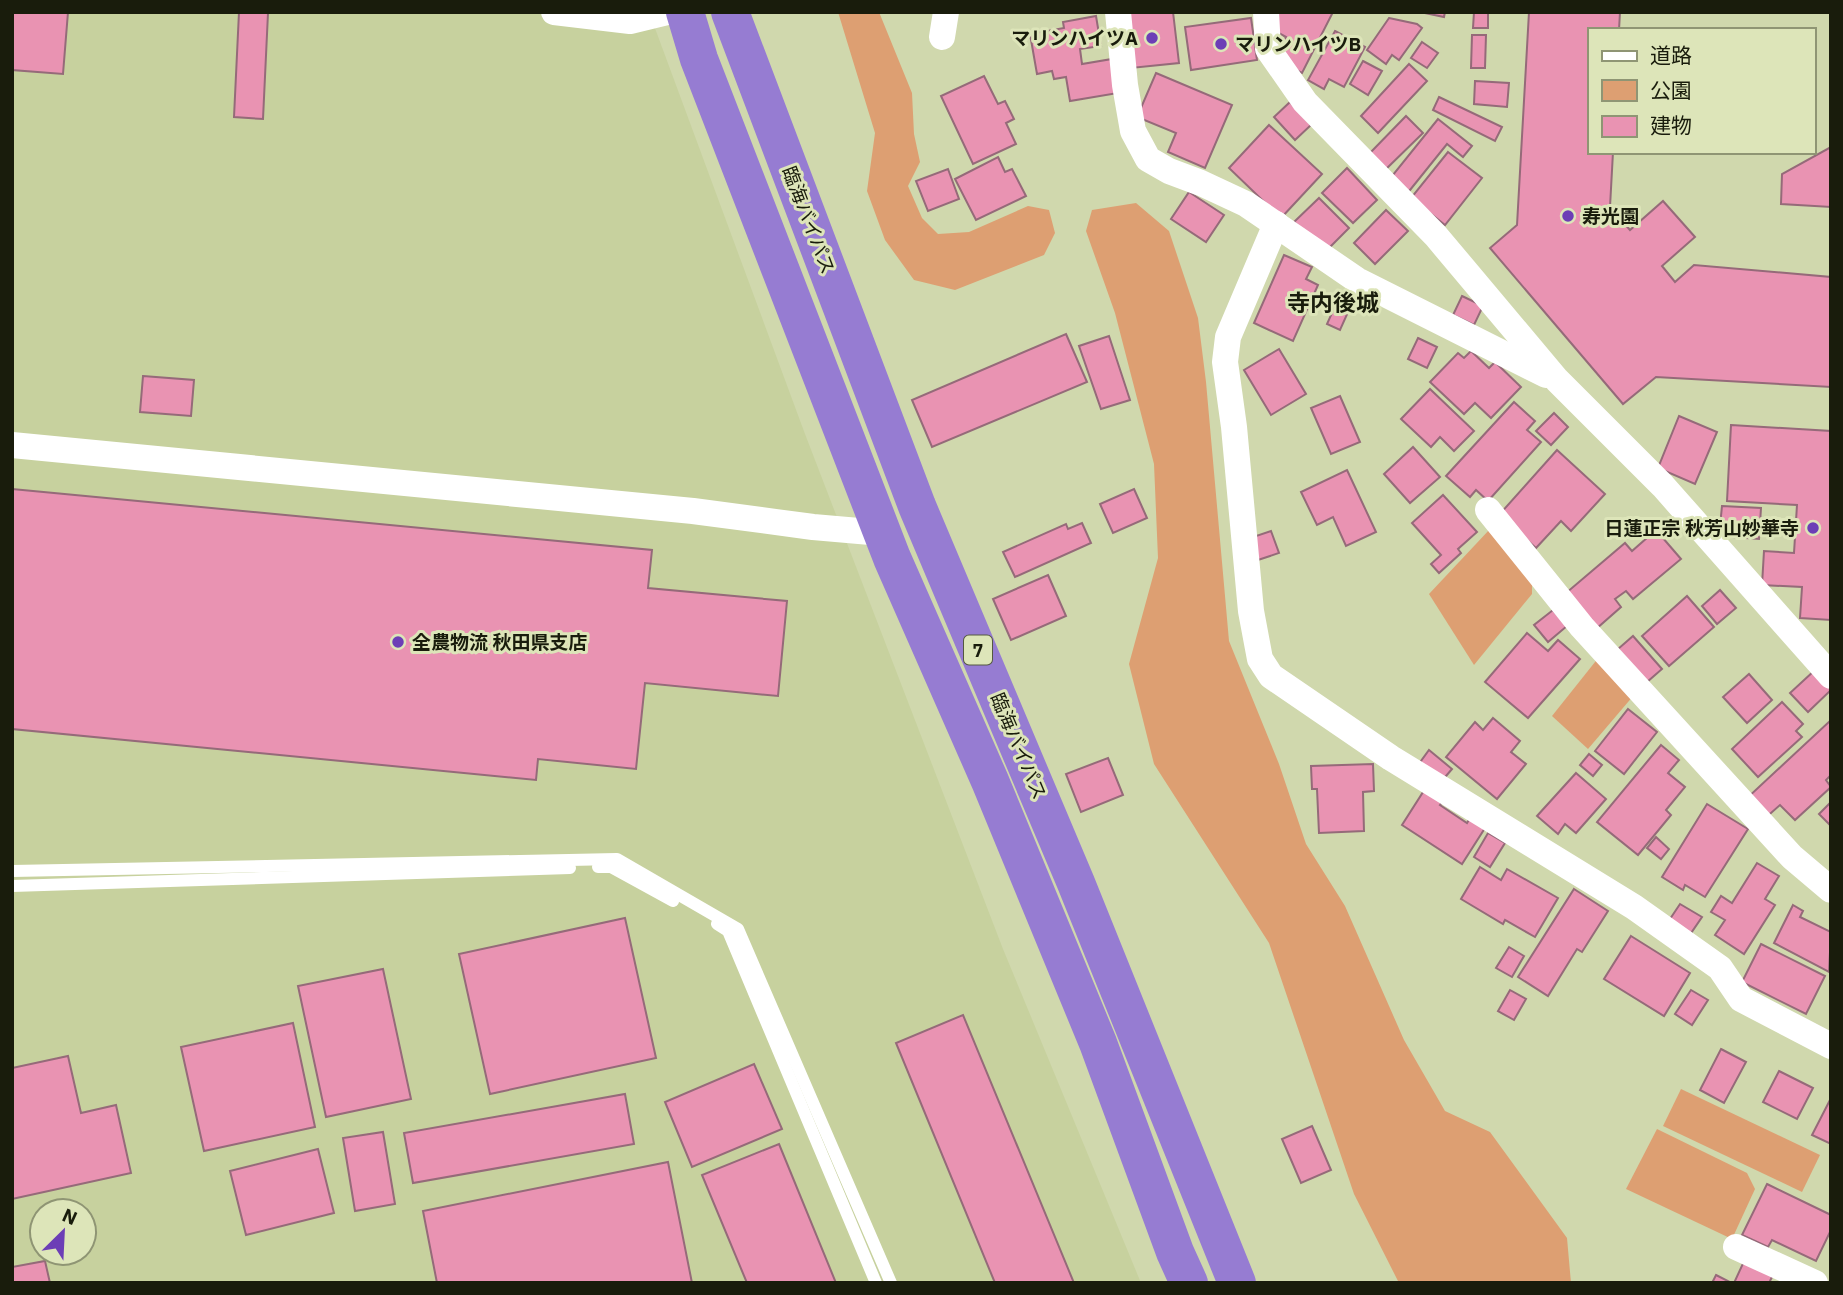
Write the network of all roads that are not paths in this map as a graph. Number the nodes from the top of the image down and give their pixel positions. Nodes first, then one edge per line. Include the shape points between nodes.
1 (554, 12) edge
2 (667, 12) edge
3 (685, 12) edge
4 (730, 12) edge
5 (1118, 12) edge
6 (1266, 12) edge
7 (1276, 224) junction
8 (1557, 380) junction
9 (12, 445) edge
10 (1488, 510) dead end
11 (882, 533) junction
12 (1831, 676) edge
13 (12, 871) edge
14 (12, 886) edge
15 (1831, 890) edge
16 (1831, 1046) edge
17 (1737, 1247) dead end
18 (876, 1283) edge
19 (891, 1283) edge
20 (1189, 1283) edge
21 (1237, 1283) edge
22 (1815, 1283) edge

1 - 2 street via 630,21
3 - 11 highway, 7 via 699,59
4 - 21 highway, 臨海バイパス / 7 via 918,506
5 - 7 street via 1133,131 1148,159 1246,204
6 - 8 street via 1268,49 1305,102 1436,236
7 - 8 street via 1357,280
7 - 16 street via 1228,337 1225,362 1251,611 1260,659 1271,676 1391,758 1634,907 1720,968 1741,999
8 - 12 street via 1663,486
9 - 11 street
10 - 15 street via 1582,627 1792,857
11 - 20 highway, 7 via 1093,1030
13 - 19 lane via 617,859 738,929
14 - 18 lane via 611,867 728,931
17 - 22 street

